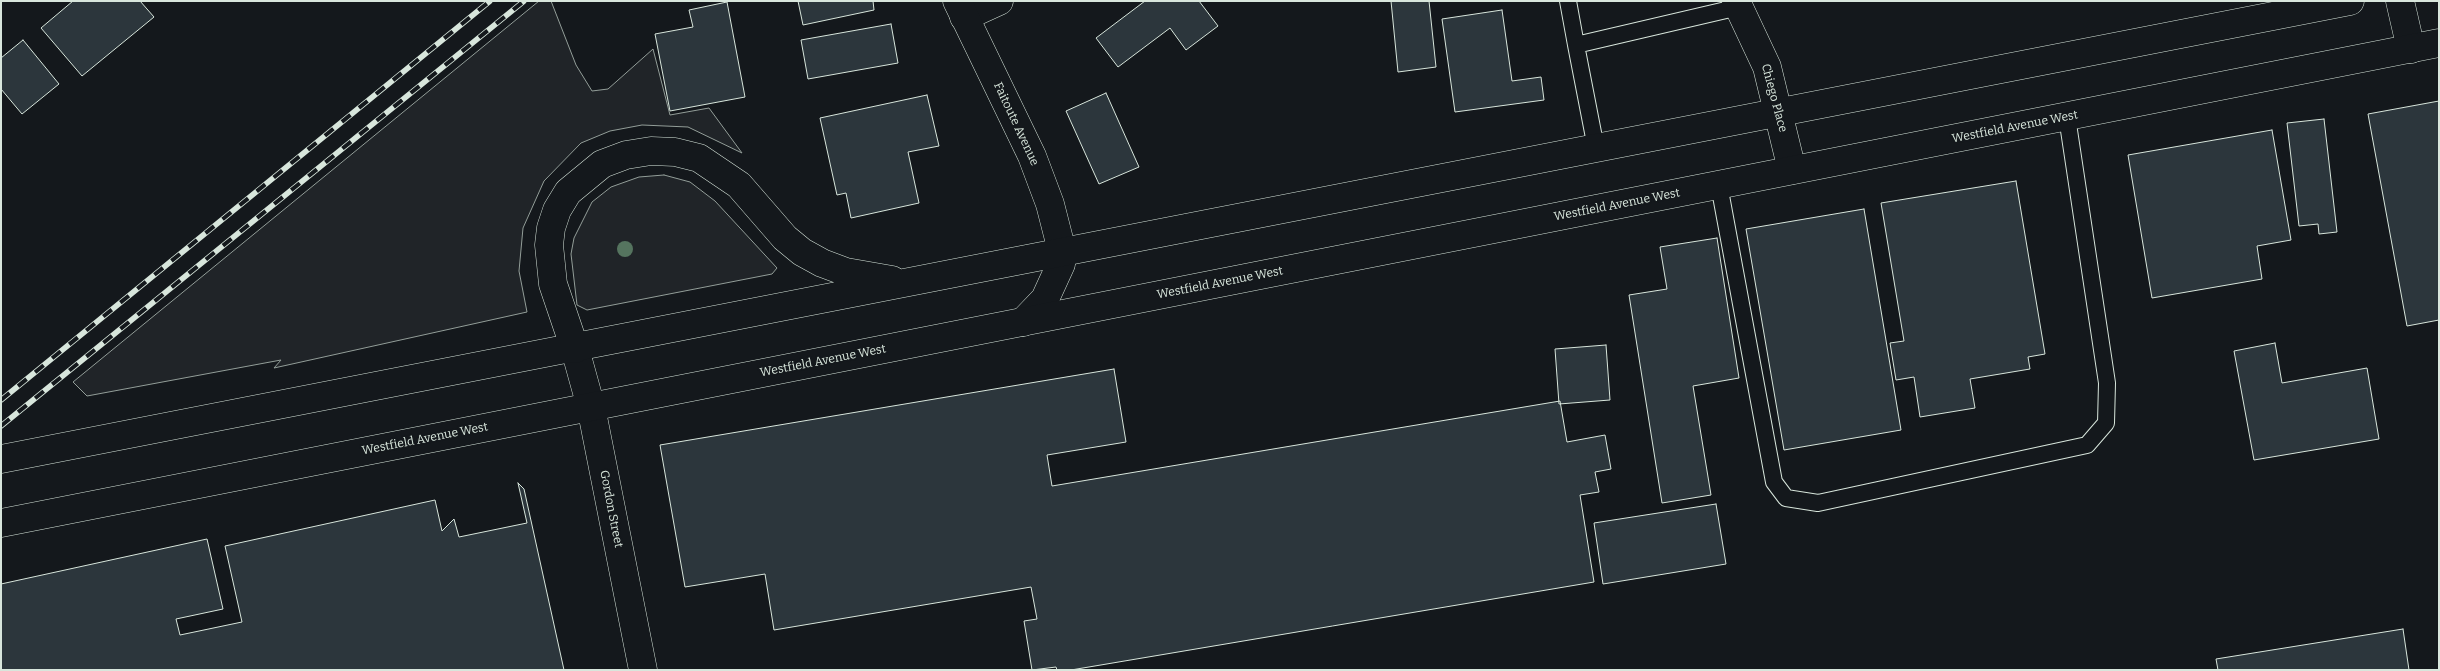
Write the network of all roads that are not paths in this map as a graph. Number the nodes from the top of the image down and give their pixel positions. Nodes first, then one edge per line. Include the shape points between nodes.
1 (999, 1) edge
2 (1568, 1) edge
3 (2350, 1) edge
4 (2400, 1) edge
5 (1738, 4) edge
6 (960, 9) edge
7 (2439, 43) edge
8 (1576, 46) junction
9 (2411, 49) junction
10 (1780, 112) junction
11 (2066, 117) junction
12 (1596, 148) junction
13 (1792, 170) junction
14 (1719, 185) junction
15 (1062, 251) junction
16 (912, 282) junction
17 (1023, 322) junction
18 (574, 349) junction
19 (591, 407) junction
20 (1, 459) edge
21 (1, 522) edge
22 (643, 670) edge

1 - 6 main road
2 - 8 lane
3 - 10 main road
4 - 9 main road
5 - 8 lane
5 - 10 main road, Chiego Place via 1767,67
6 - 15 main road, Faitoute Avenue via 1032,156 1050,204
7 - 9 main road, Westfield Avenue West
8 - 12 lane
9 - 11 main road, Westfield Avenue West
10 - 12 main road
10 - 13 main road, Chiego Place
11 - 13 main road, Westfield Avenue West
11 - 14 lane via 2106,384 2106,422 2087,446 1818,503 1786,498 1774,482
12 - 15 main road
13 - 14 main road, Westfield Avenue West
14 - 17 main road, Westfield Avenue West
15 - 16 main road
15 - 17 main road via 1061,264 1045,299
16 - 18 main road
16 - 18 main road, Gordon Street via 846,272 802,252 738,185 698,158 675,152 626,155 602,164 568,192 551,228 548,245 553,284
17 - 19 main road, Westfield Avenue West
18 - 19 main road, Gordon Street
18 - 20 main road
19 - 21 main road, Westfield Avenue West
19 - 22 main road, Gordon Street

